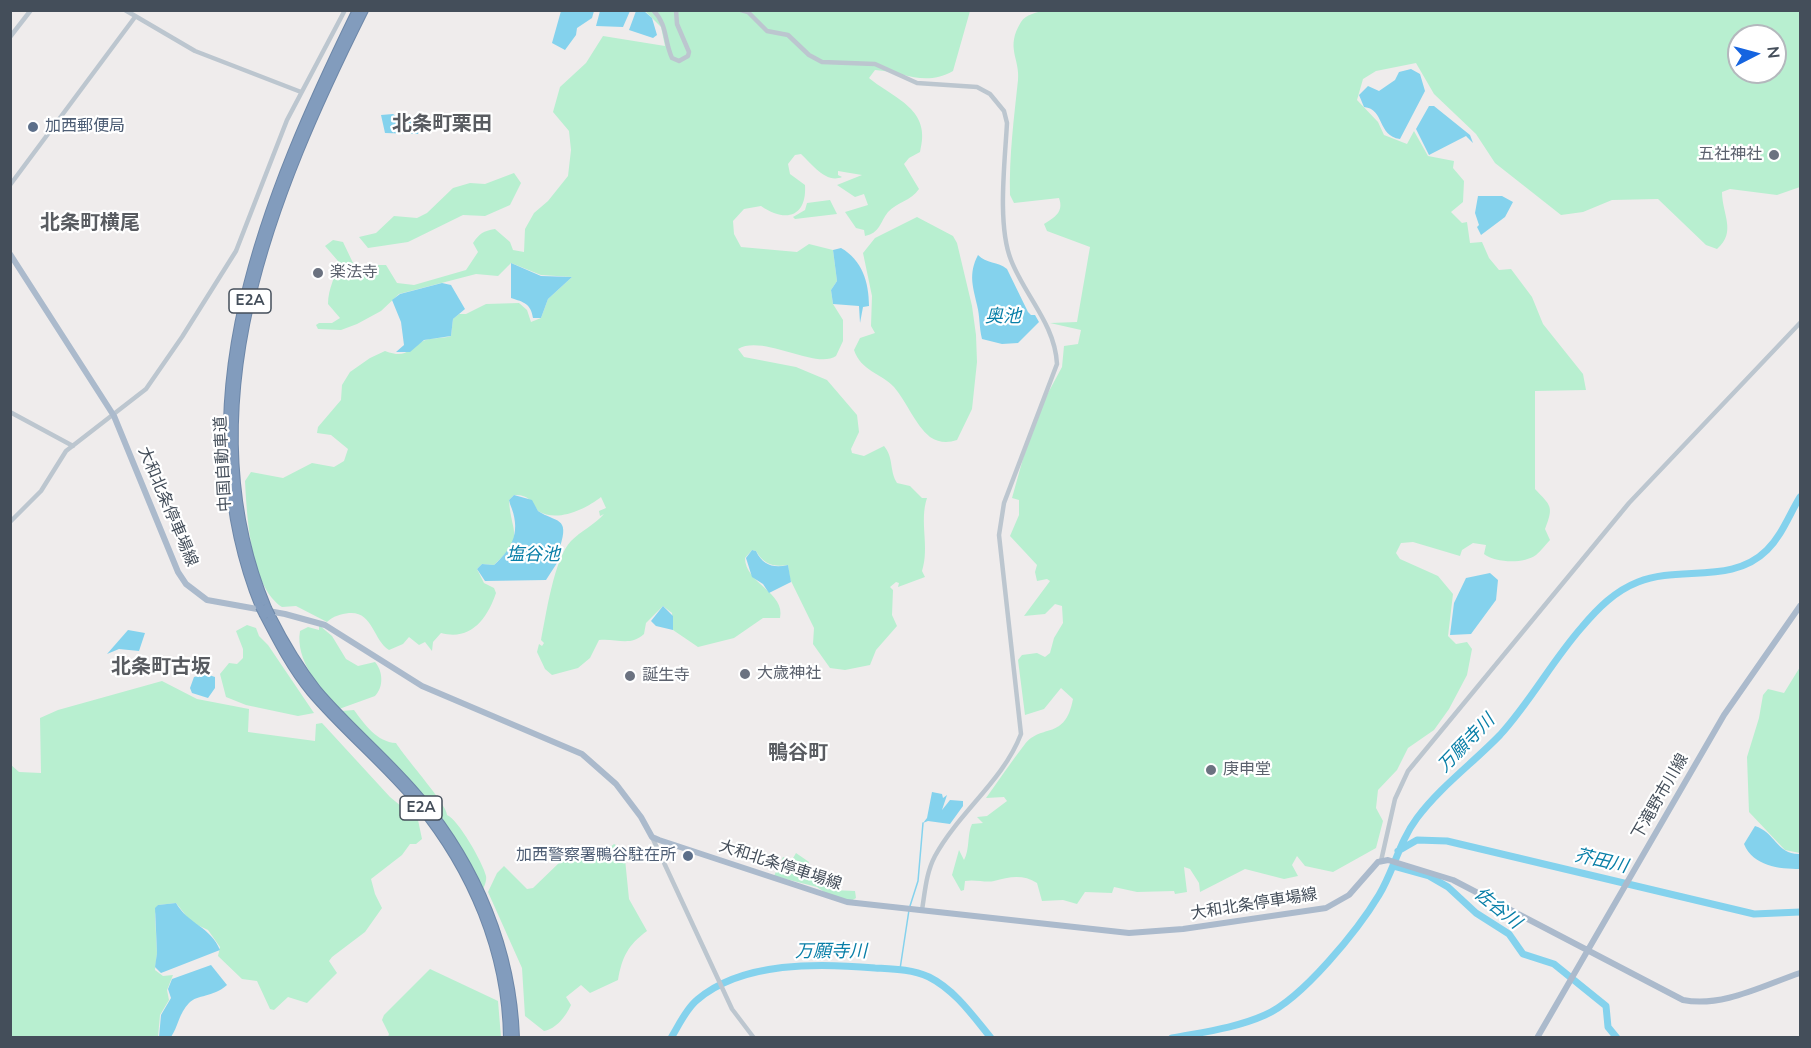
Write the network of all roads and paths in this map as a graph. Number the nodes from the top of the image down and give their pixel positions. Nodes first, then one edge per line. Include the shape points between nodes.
1 (31, 10) edge
2 (126, 10) edge
3 (345, 10) edge
4 (357, 10) edge
5 (364, 10) edge
6 (653, 10) edge
7 (676, 10) edge
8 (741, 10) edge
9 (135, 17) junction
10 (10, 37) edge
11 (301, 92) junction
12 (10, 185) edge
13 (10, 254) edge
14 (1800, 323) edge
15 (10, 412) edge
16 (114, 416) junction
17 (73, 446) junction
18 (10, 522) edge
19 (1800, 606) edge
20 (265, 612) junction
21 (652, 837) junction
22 (1381, 861) junction
23 (922, 910) junction
24 (1587, 951) junction
25 (1800, 973) edge
26 (508, 1038) edge
27 (515, 1038) edge
28 (754, 1038) edge
29 (1537, 1038) edge

1 - 10 street
2 - 9 street
3 - 11 street
4 - 20 highway, 中国自動車道 / E2A via 307,113 273,198 247,285 234,356 228,425 231,500 240,551
5 - 20 highway, 中国自動車道 / E2A via 313,116 278,202 253,286 240,356 234,425 237,501 245,546
6 - 7 street via 661,18 672,58 679,61 689,52 677,24
8 - 23 street via 767,32 788,35 822,62 875,64 917,83 976,87 990,93 1004,111 1007,123 1005,215 1011,259 1056,344 1058,364 1004,503 999,535 1021,734 1000,772 935,856
9 - 11 street via 203,55
9 - 12 street
11 - 16 street via 286,120 236,251 146,389
13 - 16 main road, 大和北条停車場線
14 - 22 street via 1629,502 1408,771 1395,799
15 - 17 street
16 - 17 street
16 - 21 main road, 大和北条停車場線 via 178,572 196,593 218,603 325,625 422,686 582,754 625,794
17 - 18 street via 60,459 41,491
19 - 24 main road, 下滝野市川線 via 1724,715
20 - 26 highway, 中国自動車道 / E2A via 287,658 310,691 417,804 458,863 481,908 496,951 505,993
20 - 27 highway, 中国自動車道 / E2A via 317,689 421,798 463,860 486,905 502,949
21 - 23 main road, 大和北条停車場線 via 829,898
21 - 28 street via 736,1016
22 - 23 main road, 大和北条停車場線 via 1349,895 1326,908 1152,933
22 - 24 main road via 1453,880
24 - 25 main road via 1676,998 1695,1003 1720,1000
24 - 29 main road, 下滝野市川線

